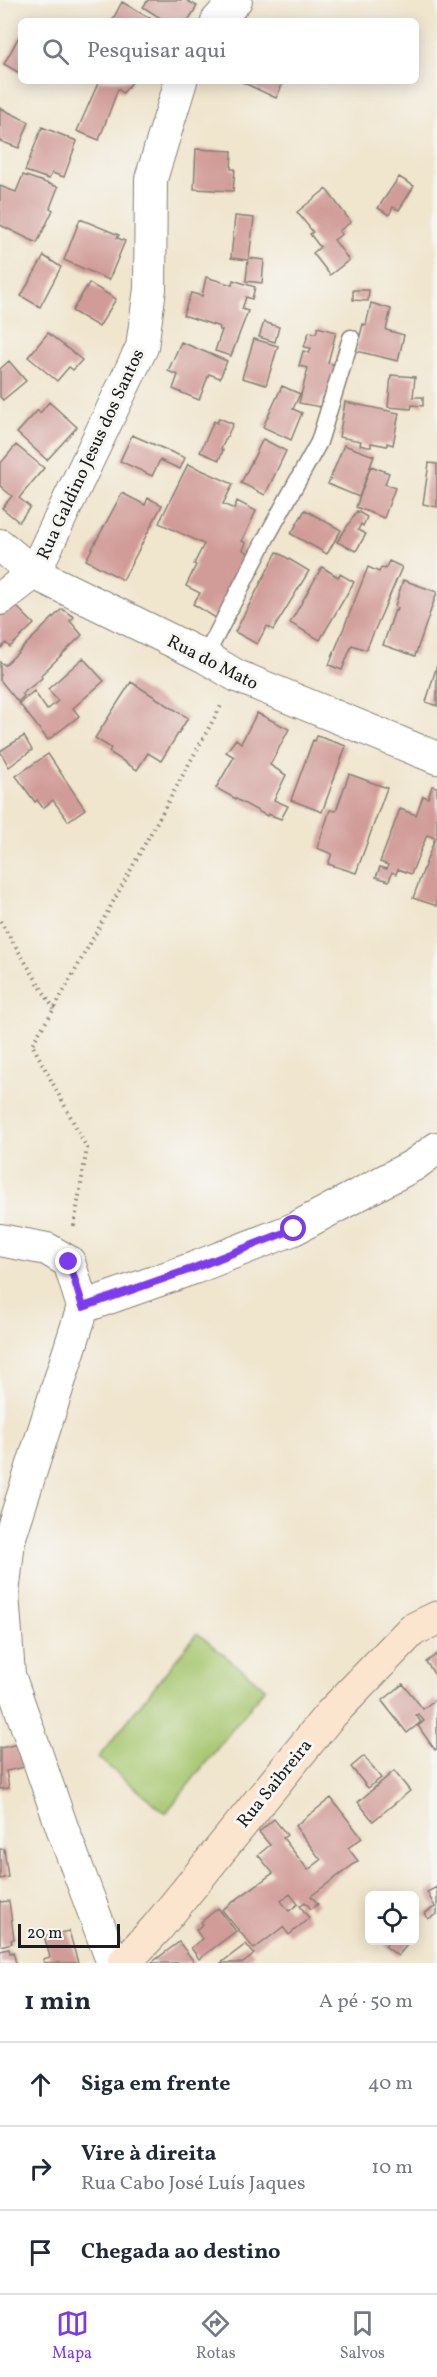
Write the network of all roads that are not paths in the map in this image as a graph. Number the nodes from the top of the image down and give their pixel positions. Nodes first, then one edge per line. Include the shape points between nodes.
1 (236, 0) edge
2 (220, 18) edge
3 (180, 84) edge
4 (351, 338) dead end
5 (0, 545) edge
6 (34, 573) junction
7 (0, 599) edge
8 (205, 657) junction
9 (437, 758) edge
10 (437, 1148) edge
11 (0, 1240) edge
12 (83, 1307) junction
13 (437, 1618) edge
14 (113, 1963) edge
15 (124, 1963) edge

1 - 2 street
3 - 6 street, Rua Galdino Jesus dos Santos via 151,179 150,289 142,347
4 - 8 lane via 319,442
5 - 6 street, Rua do Mato
6 - 7 street, Rua Galdino Jesus dos Santos
6 - 8 street, Rua do Mato
8 - 9 street, Rua do Mato via 237,676
10 - 12 street via 414,1165 294,1229
11 - 12 street via 47,1249 69,1262
12 - 14 street via 9,1540 3,1594 9,1675
13 - 15 street, Rua Saibreira via 412,1630 329,1716

